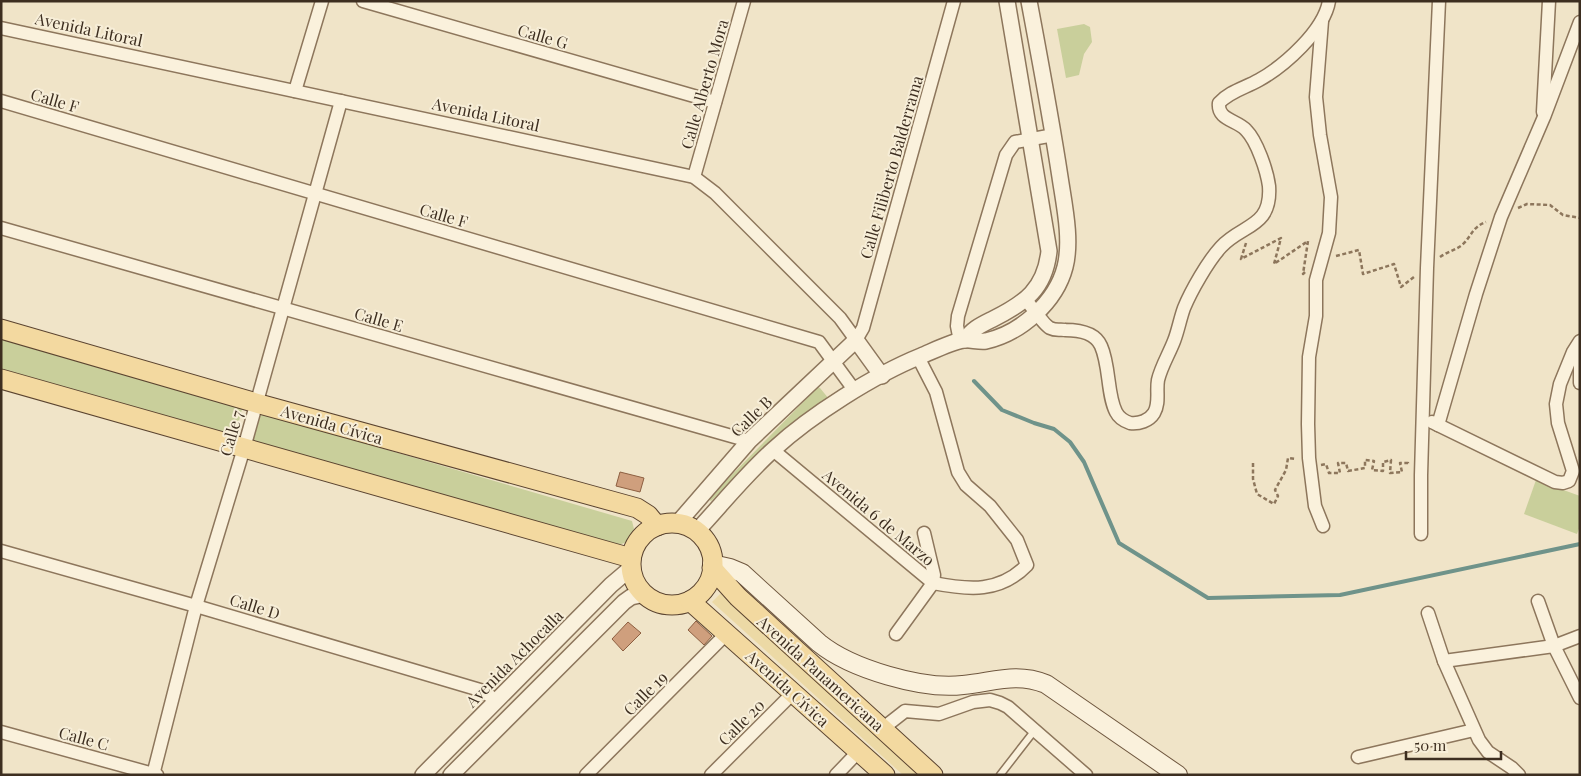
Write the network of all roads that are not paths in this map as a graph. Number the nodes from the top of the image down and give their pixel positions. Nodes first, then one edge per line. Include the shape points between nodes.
1 (322, 1) edge
2 (362, 1) edge
3 (744, 1) edge
4 (954, 1) edge
5 (1007, 1) edge
6 (1029, 1) edge
7 (1329, 1) edge
8 (1439, 1) edge
9 (1548, 1) edge
10 (1322, 21) junction
11 (1580, 22) edge
12 (1, 28) edge
13 (295, 91) junction
14 (1, 101) edge
15 (341, 101) junction
16 (715, 102) junction
17 (1544, 117) junction
18 (1054, 135) junction
19 (1031, 139) junction
20 (694, 177) junction
21 (316, 194) junction
22 (1, 228) edge
23 (1026, 300) junction
24 (282, 308) junction
25 (1038, 313) junction
26 (1, 329) edge
27 (856, 340) junction
28 (962, 341) junction
29 (1580, 341) edge
30 (918, 357) junction
31 (1580, 357) edge
32 (834, 361) junction
33 (882, 376) junction
34 (1, 380) edge
35 (1580, 383) edge
36 (855, 391) junction
37 (256, 403) junction
38 (1423, 418) junction
39 (1438, 425) junction
40 (749, 441) junction
41 (244, 448) junction
42 (773, 450) junction
43 (677, 524) junction
44 (657, 526) junction
45 (1323, 526) dead end
46 (696, 532) junction
47 (924, 532) dead end
48 (1421, 534) dead end
49 (1, 551) edge
50 (631, 563) junction
51 (712, 566) junction
52 (933, 583) junction
53 (644, 594) junction
54 (690, 601) junction
55 (1538, 601) dead end
56 (196, 606) junction
57 (1428, 613) dead end
58 (727, 633) junction
59 (896, 634) dead end
60 (1580, 636) edge
61 (1554, 646) junction
62 (1444, 661) junction
63 (793, 693) junction
64 (1580, 698) edge
65 (496, 701) junction
66 (882, 729) junction
67 (1035, 730) junction
68 (1474, 730) junction
69 (1, 732) edge
70 (859, 751) junction
71 (1358, 757) dead end
72 (154, 774) edge
73 (423, 775) edge
74 (451, 775) edge
75 (586, 775) edge
76 (711, 775) edge
77 (836, 775) edge
78 (885, 775) edge
79 (933, 775) edge
80 (1000, 775) edge
81 (1086, 775) edge
82 (1178, 775) edge
83 (1519, 775) edge

1 - 13 street
2 - 16 street, Calle G
3 - 16 street, Calle Alberto Mora
4 - 27 street, Calle Filiberto Balderrama via 863,328
5 - 19 street
6 - 18 street
7 - 10 street
8 - 38 street
9 - 17 street
10 - 25 street via 1302,46 1280,65 1219,103 1222,116 1246,129 1252,137 1269,185 1267,208 1255,223 1222,246 1190,296 1158,379 1158,402 1154,414 1139,423 1124,421 1113,406 1106,361 1095,337 1086,332 1048,328
10 - 45 street via 1316,97 1331,197 1329,233 1316,280 1316,316 1309,357 1310,465 1316,506
11 - 17 street
12 - 13 street, Avenida Litoral
13 - 15 street, Avenida Litoral
14 - 21 street, Calle F
15 - 20 street, Avenida Litoral
15 - 21 street, Calle 7
16 - 20 street, Calle Alberto Mora
17 - 39 street via 1501,217
18 - 19 street
18 - 25 street via 1065,211 1066,265 1060,282
19 - 23 street via 1049,251 1043,276
19 - 28 street via 1015,142 1006,155 958,316 957,326
20 - 27 street, Avenida Litoral via 715,193 840,318
21 - 24 street, Calle 7
21 - 32 street, Calle F via 819,342
22 - 24 street, Calle E
23 - 25 street
23 - 28 street via 969,332
24 - 37 street, Calle 7
24 - 40 street, Calle E
25 - 28 street via 1009,333 985,341
26 - 37 main road, Avenida Cívica
27 - 32 street, Calle B
27 - 33 street, Avenida Litoral
28 - 30 street
29 - 39 street via 1560,384 1556,404 1558,423 1574,471 1569,481 1555,482
30 - 33 street
30 - 52 street, Avenida 6 de Marzo via 936,392 958,472 1016,540 1027,565 1005,582 990,586 967,588
31 - 35 street
32 - 36 street, Calle F
32 - 40 street, Calle B
33 - 36 street
34 - 41 main road
36 - 42 street
37 - 41 street, Calle 7
37 - 44 main road, Avenida Cívica via 637,508
38 - 39 street
38 - 48 street
40 - 43 street, Calle B
41 - 50 main road
41 - 56 street, Calle 7
42 - 46 street
42 - 52 street, Avenida 6 de Marzo
43 - 44 main road
43 - 46 main road
44 - 50 main road via 639,540
46 - 51 main road via 709,548
47 - 52 street
49 - 56 street, Calle D
50 - 53 main road via 635,582
50 - 65 street, Avenida Achocalla
51 - 54 main road via 708,584
51 - 66 main road, Avenida Panamericana via 738,597
51 - 82 main road via 742,573 832,653 856,665 923,684 946,686 1033,678
52 - 59 street
53 - 54 main road via 671,606
53 - 74 street via 624,602
54 - 58 main road, Avenida Cívica
55 - 61 street
56 - 65 street, Calle D via 480,690
56 - 72 street, Calle 7
57 - 62 street
58 - 63 main road, Avenida Cívica
58 - 75 street, Calle 19
60 - 61 street
61 - 62 street
61 - 64 street
62 - 68 street
63 - 70 main road, Avenida Cívica
63 - 76 street, Calle 20
65 - 73 street, Avenida Achocalla
66 - 67 street via 905,711 939,714 973,702 990,700 1008,707
66 - 79 main road, Avenida Panamericana
67 - 80 lane
67 - 81 street
68 - 71 street
68 - 83 street via 1488,752
69 - 72 street, Calle C
70 - 77 street
70 - 78 main road, Avenida Cívica

